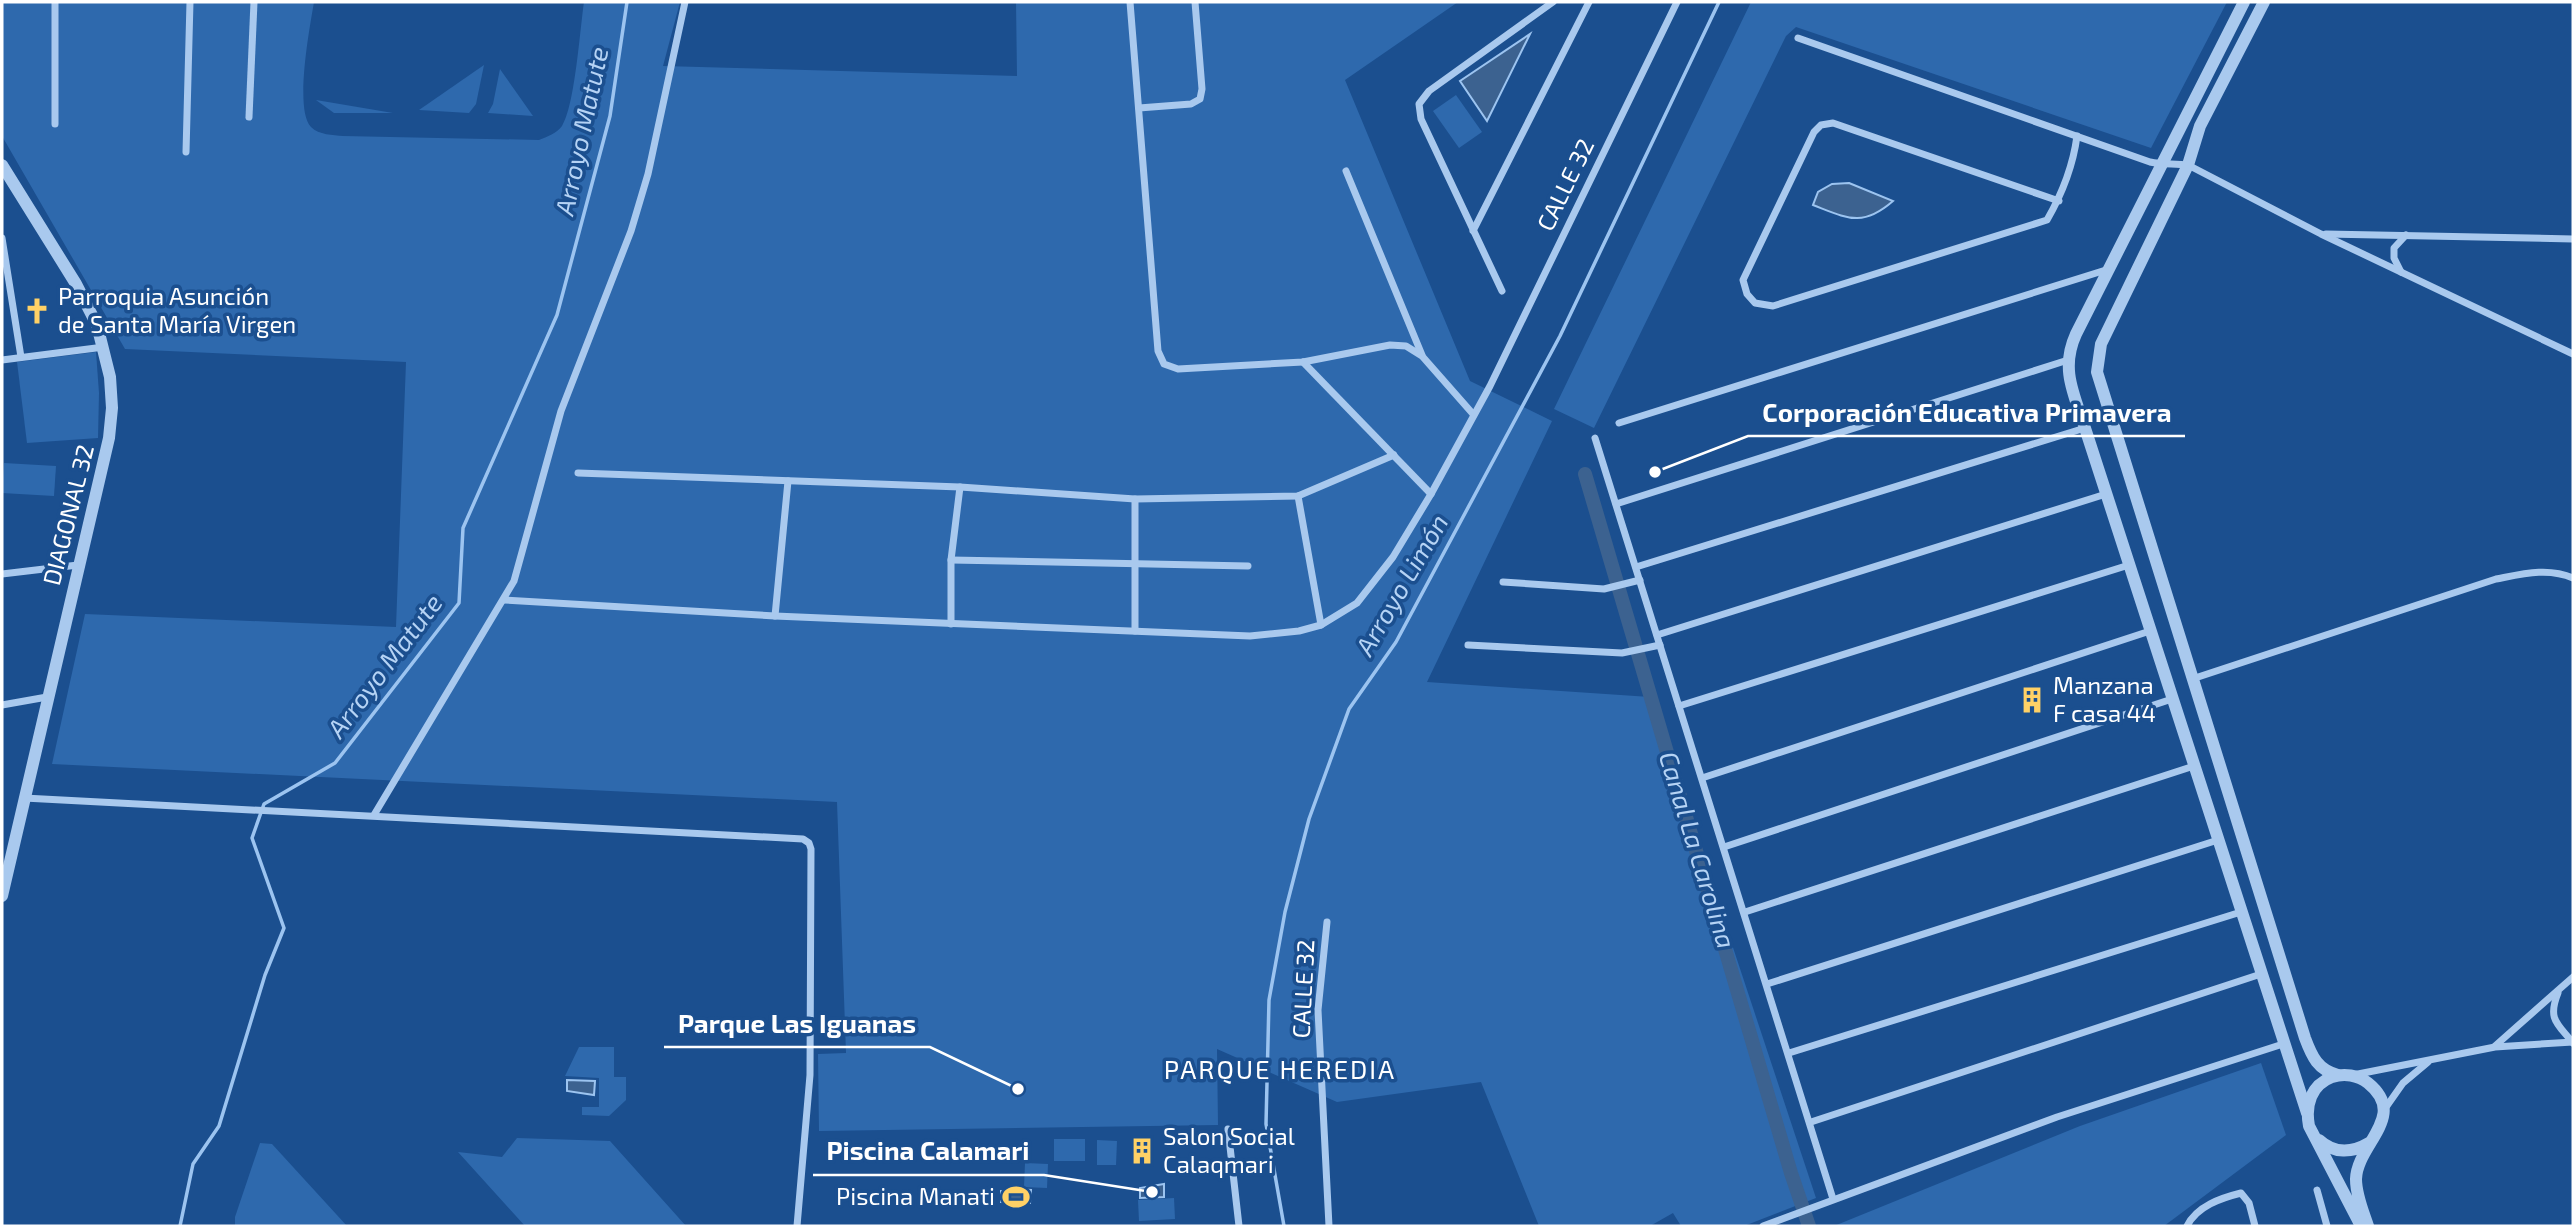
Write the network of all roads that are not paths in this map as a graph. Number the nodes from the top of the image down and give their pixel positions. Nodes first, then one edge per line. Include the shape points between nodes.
1 (55, 2) edge
2 (190, 2) edge
3 (254, 2) edge
4 (685, 2) edge
5 (1130, 2) edge
6 (1195, 2) edge
7 (1553, 2) edge
8 (1589, 2) edge
9 (1677, 2) edge
10 (2244, 2) edge
11 (2264, 2) edge
12 (1798, 38) dead end
13 (1139, 108) junction
14 (249, 117) dead end
15 (55, 124) dead end
16 (2077, 136) junction
17 (186, 152) dead end
18 (2161, 165) junction
19 (2188, 165) junction
20 (2, 166) edge
21 (1346, 172) dead end
22 (6, 181) edge
23 (2059, 201) junction
24 (1473, 231) junction
25 (2321, 234) junction
26 (2406, 235) junction
27 (2, 238) edge
28 (2573, 239) edge
29 (2109, 269) junction
30 (2401, 272) junction
31 (1502, 291) dead end
32 (104, 347) junction
33 (2573, 354) edge
34 (1422, 356) junction
35 (21, 358) junction
36 (2, 360) edge
37 (2068, 360) junction
38 (1303, 362) junction
39 (1473, 414) junction
40 (1619, 422) dead end
41 (2085, 428) junction
42 (1595, 438) dead end
43 (1394, 455) junction
44 (578, 473) dead end
45 (788, 481) junction
46 (960, 487) junction
47 (1431, 494) junction
48 (2106, 494) junction
49 (1298, 496) junction
50 (1135, 499) junction
51 (1616, 504) junction
52 (2144, 526) junction
53 (2119, 535) junction
54 (951, 560) junction
55 (78, 565) junction
56 (1135, 565) junction
57 (2129, 565) junction
58 (1248, 566) dead end
59 (1636, 567) junction
60 (2, 574) edge
61 (2573, 578) edge
62 (1640, 580) junction
63 (1503, 582) dead end
64 (504, 600) junction
65 (775, 616) junction
66 (951, 624) junction
67 (1321, 625) junction
68 (1135, 631) junction
69 (2150, 631) junction
70 (1657, 635) junction
71 (1468, 645) dead end
72 (1660, 645) junction
73 (2192, 679) junction
74 (47, 697) junction
75 (2172, 699) junction
76 (2, 705) edge
77 (1679, 706) junction
78 (2194, 766) junction
79 (1702, 778) junction
80 (24, 798) junction
81 (374, 815) junction
82 (2218, 840) junction
83 (1724, 847) junction
84 (2, 896) edge
85 (1745, 912) junction
86 (2241, 912) junction
87 (1327, 922) dead end
88 (2260, 974) junction
89 (2573, 977) edge
90 (1767, 984) junction
91 (2559, 990) junction
92 (2573, 1043) edge
93 (2283, 1044) junction
94 (2494, 1047) junction
95 (1788, 1052) junction
96 (2428, 1062) junction
97 (2345, 1075) junction
98 (2384, 1110) junction
99 (2307, 1113) junction
100 (1811, 1122) junction
101 (1228, 1129) dead end
102 (2315, 1136) junction
103 (2370, 1143) junction
104 (2317, 1190) dead end
105 (1833, 1199) junction
106 (797, 1226) edge
107 (1239, 1226) edge
108 (1329, 1226) edge
109 (1763, 1226) edge
110 (2187, 1226) edge
111 (2255, 1226) edge
112 (2327, 1226) edge
113 (2361, 1226) edge
114 (2368, 1226) edge

1 - 15 street
2 - 17 street
3 - 14 street
4 - 64 street via 651,162 631,231 561,411 514,581
5 - 13 street
6 - 13 street via 1200,99 1191,104
7 - 24 street via 1429,91 1419,104 1421,119
8 - 24 street
9 - 39 street, CALLE 32
10 - 18 street
11 - 19 street via 2200,125
12 - 16 street
13 - 38 street via 1158,351 1164,364 1178,369
16 - 18 street
16 - 23 street
18 - 19 street
18 - 29 street
19 - 25 street
19 - 52 street via 2098,354 2099,382
20 - 22 street, DIAGONAL 32
21 - 34 street
22 - 32 street, DIAGONAL 32 via 88,304
23 - 23 street via 1827,123 1814,132 1743,285 1755,303 1773,306 2047,220
24 - 31 street
25 - 26 street
25 - 30 street
26 - 28 street
26 - 30 street via 2394,248
27 - 35 street
29 - 37 street
29 - 40 street
30 - 33 street
32 - 35 street
32 - 55 street, DIAGONAL 32 via 111,397 109,438
34 - 38 street via 1406,346 1390,345
34 - 39 street
35 - 36 street
37 - 41 street via 2068,375
37 - 51 street
38 - 43 street
39 - 47 street, CALLE 32
41 - 48 street
41 - 59 street
42 - 51 street
43 - 47 street
43 - 49 street
44 - 45 street
45 - 46 street
45 - 65 street
46 - 50 street
46 - 54 street
47 - 67 street, CALLE 32 via 1393,557 1357,603
48 - 53 street
48 - 70 street
49 - 50 street
49 - 67 street
50 - 56 street
51 - 59 street
52 - 53 street
52 - 73 street
53 - 57 street
54 - 56 street
54 - 66 street
55 - 60 street
55 - 74 street, DIAGONAL 32
56 - 58 street
56 - 68 street
57 - 69 street
57 - 77 street
59 - 62 street
61 - 73 street via 2537,572 2496,579
62 - 63 street via 1604,589
62 - 70 street
64 - 65 street, CALLE 32
64 - 81 street
65 - 66 street, CALLE 32
66 - 68 street, CALLE 32
67 - 68 street, CALLE 32 via 1250,636
69 - 75 street
69 - 79 street
70 - 72 street
71 - 72 street via 1622,653
72 - 77 street
73 - 97 street via 2309,1051 2323,1069
74 - 76 street
74 - 80 street, DIAGONAL 32
75 - 78 street
75 - 83 street
77 - 79 street
78 - 82 street
78 - 85 street
79 - 83 street
80 - 81 street
80 - 84 street, DIAGONAL 32
81 - 106 street via 796,837 808,843 810,1075
82 - 86 street
82 - 90 street
83 - 85 street
85 - 90 street
86 - 88 street
86 - 95 street
87 - 108 street, CALLE 32 via 1318,1010
88 - 93 street
88 - 100 street
89 - 91 street
90 - 95 street
91 - 92 street via 2554,1021
91 - 94 street
92 - 94 street
93 - 99 street
93 - 105 street via 2057,1117
94 - 96 street
95 - 100 street
96 - 97 street
96 - 98 street via 2403,1083
97 - 98 street via 2364,1079 2381,1098
97 - 99 street via 2316,1088
98 - 103 street via 2378,1134
99 - 102 street
100 - 105 street
101 - 107 street
102 - 103 street via 2335,1150 2359,1149
102 - 113 street
103 - 114 street via 2356,1178
104 - 112 street
105 - 109 street
110 - 111 street via 2193,1215 2220,1198 2241,1193

